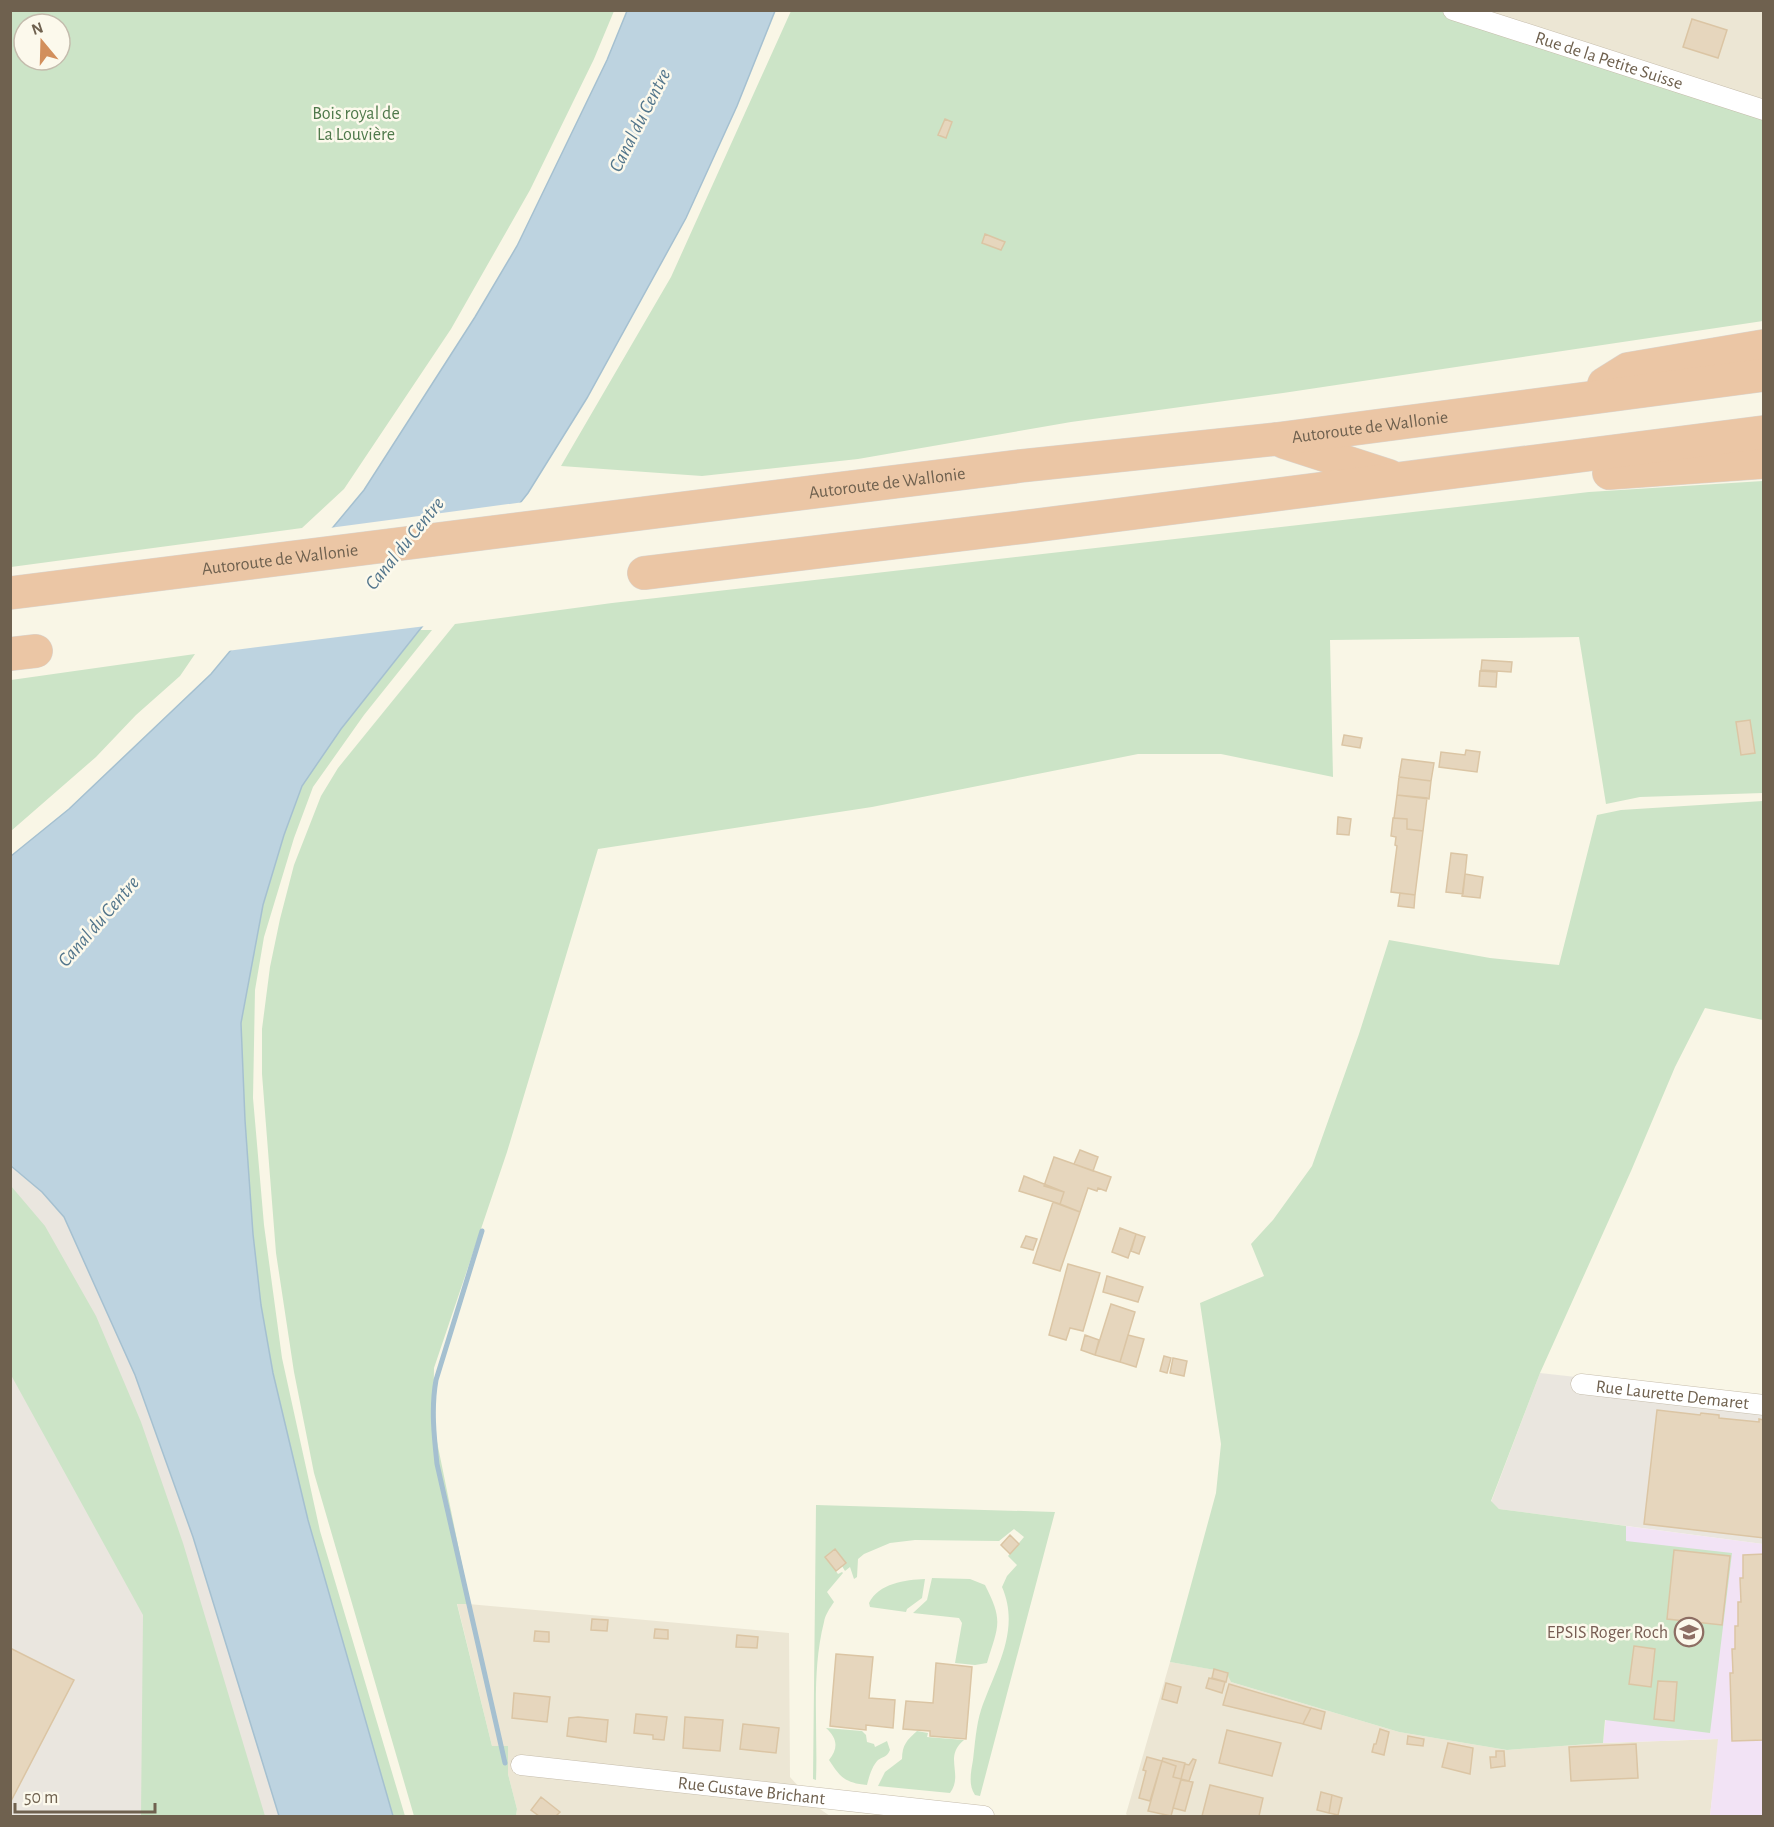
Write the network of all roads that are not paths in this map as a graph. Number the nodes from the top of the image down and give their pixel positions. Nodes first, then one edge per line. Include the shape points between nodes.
1 (1453, 10) edge
2 (1764, 110) edge
3 (1764, 346) edge
4 (1764, 375) edge
5 (1583, 397) junction
6 (1764, 432) edge
7 (1277, 439) junction
8 (1764, 462) edge
9 (1399, 479) junction
10 (644, 573) dead end
11 (10, 593) edge
12 (1581, 1384) dead end
13 (1764, 1406) edge
14 (521, 1765) dead end
15 (855, 1810) edge
16 (984, 1816) edge

1 - 2 street, Rue de la Petite Suisse
3 - 5 highway via 1628,369
4 - 5 highway, Autoroute de Wallonie
5 - 7 highway, Autoroute de Wallonie
6 - 9 highway
7 - 9 highway
7 - 11 highway, Autoroute de Wallonie via 1020,466
8 - 9 highway
9 - 10 highway
12 - 13 street, Rue Laurette Demaret
14 - 15 street, Rue Gustave Brichant
15 - 16 street, Rue Gustave Brichant

